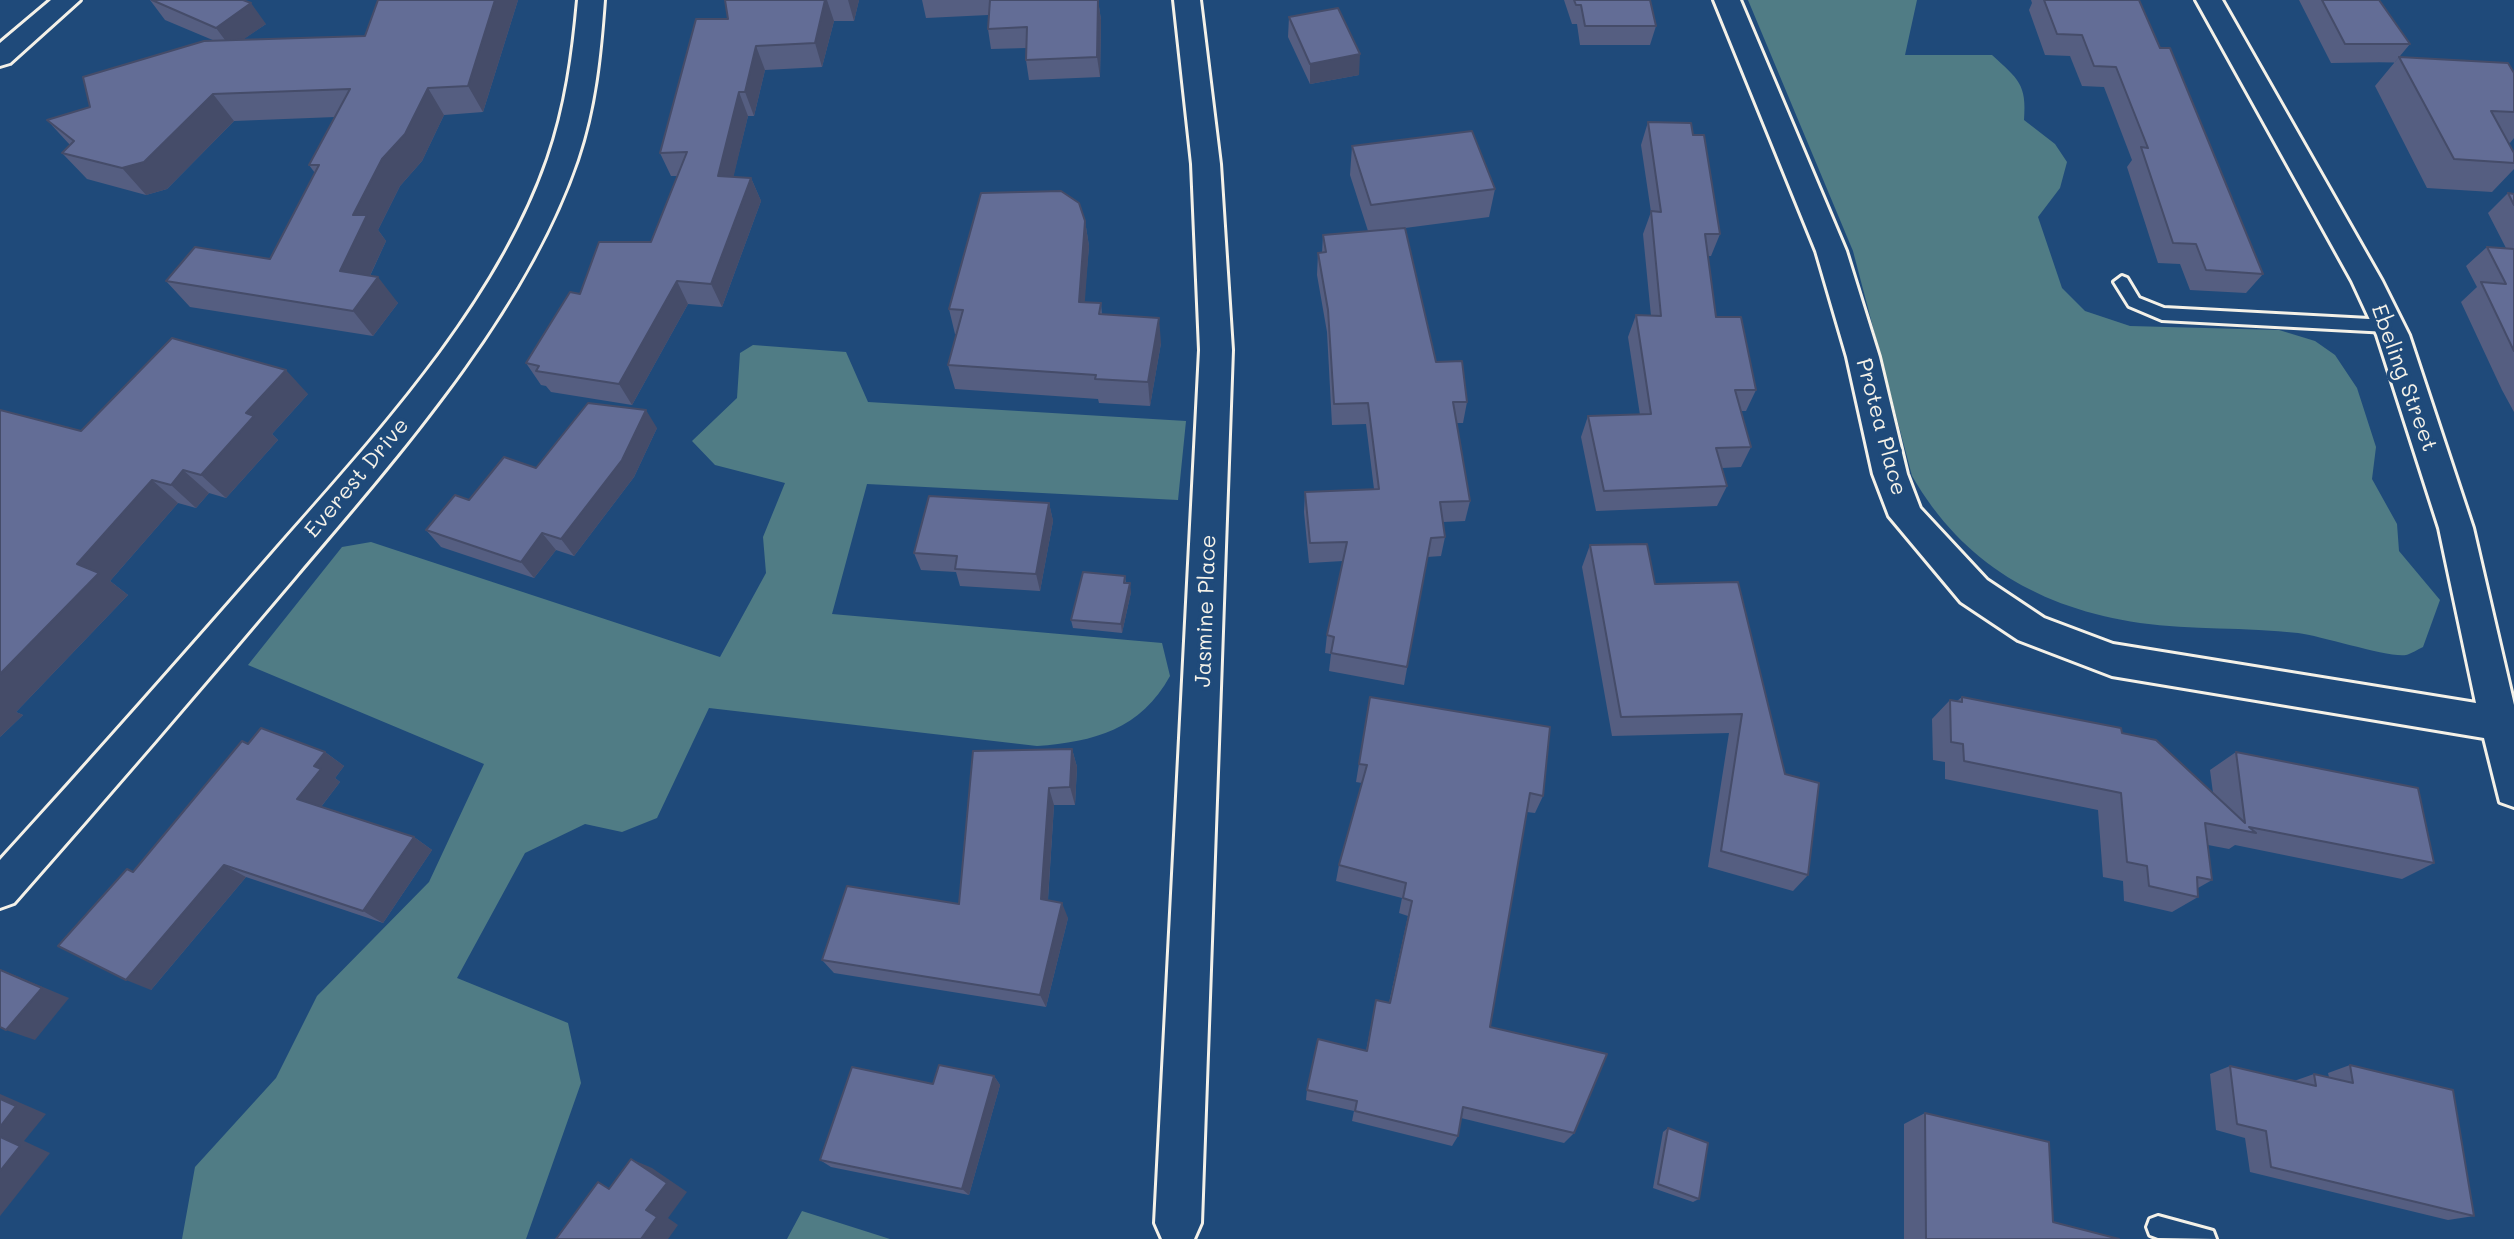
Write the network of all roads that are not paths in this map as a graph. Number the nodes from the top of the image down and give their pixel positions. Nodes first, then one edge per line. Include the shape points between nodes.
1 (67, 0) edge
2 (591, 0) edge
3 (1187, 0) edge
4 (1727, 0) edge
5 (2209, 0) edge
6 (0, 57) edge
7 (2122, 282) dead end
8 (2388, 326) junction
9 (2501, 724) junction
10 (2514, 789) edge
11 (0, 889) edge
12 (1178, 1223) dead end
13 (2158, 1227) dead end
14 (2205, 1239) edge

1 - 6 street
2 - 11 street, Everest Drive via 592,43 569,140 512,265 449,362 392,438 173,696
3 - 12 street, Jasmine Place via 1206,164 1216,350
4 - 9 street, Protea Place via 1831,251 1906,516 1974,591 2031,629 2112,660
5 - 8 street, Ebeling Street
7 - 8 lane via 2134,302 2162,314
8 - 9 street, Ebeling Street via 2456,528
9 - 10 street, Ebeling Street
13 - 14 lane

